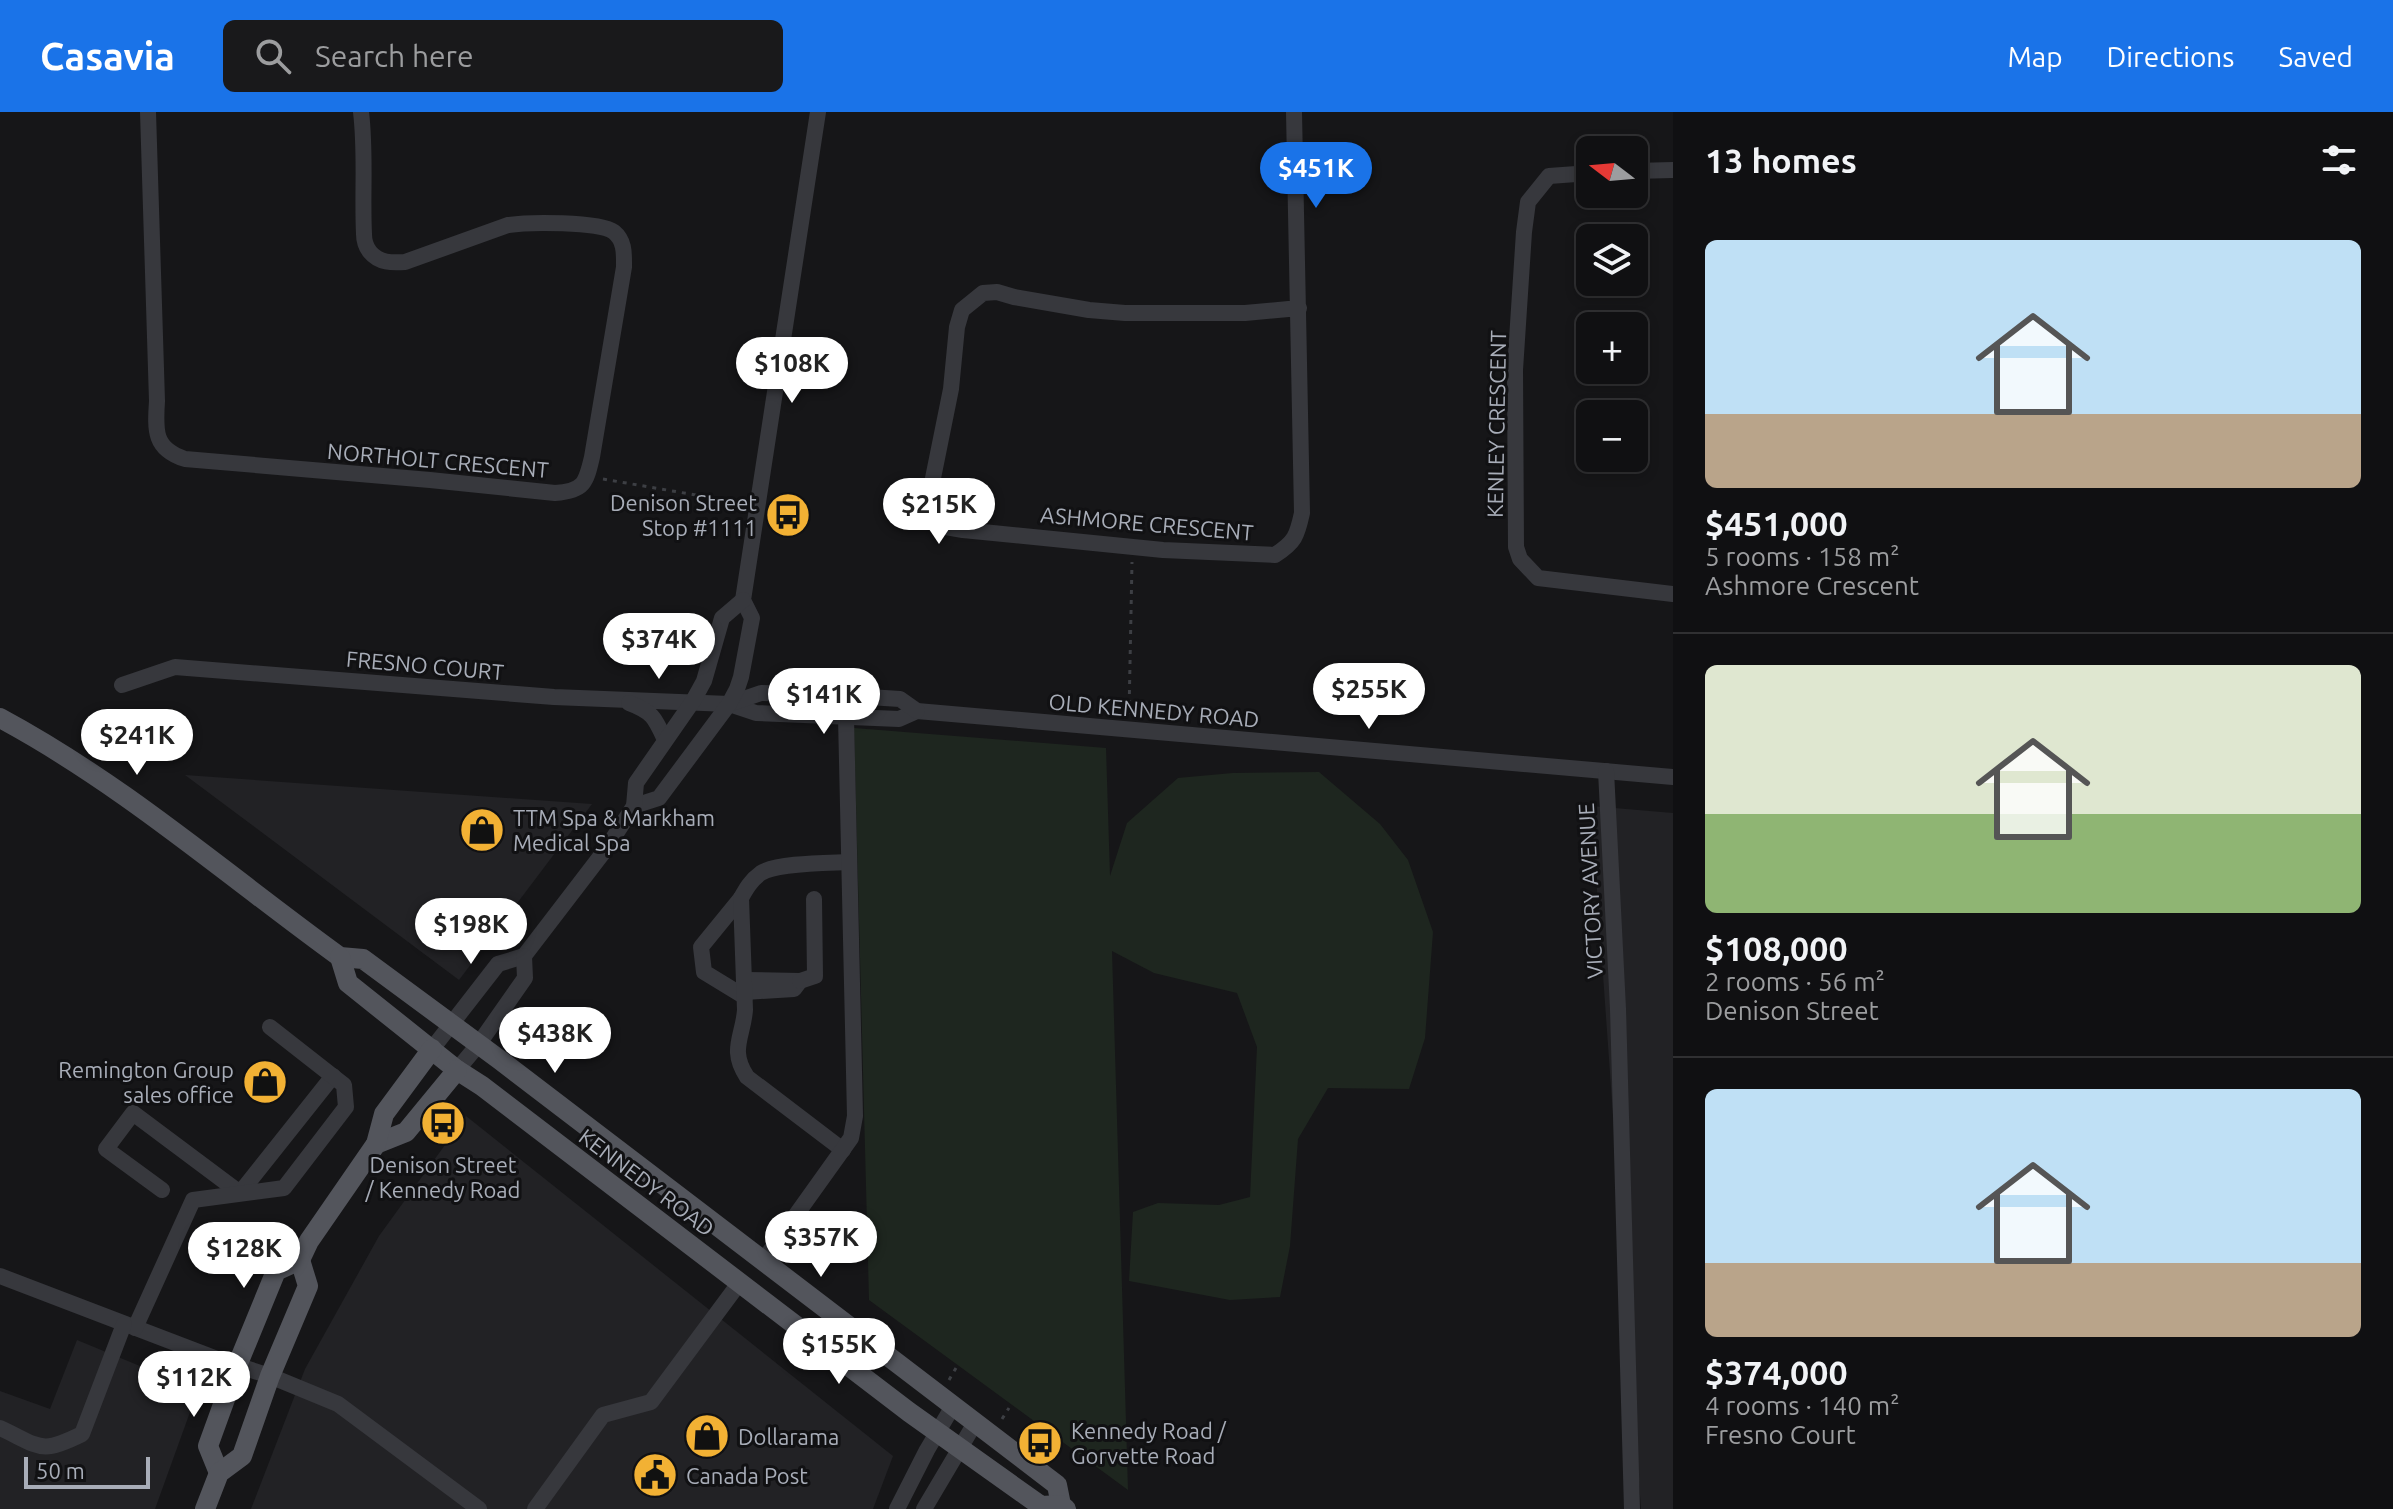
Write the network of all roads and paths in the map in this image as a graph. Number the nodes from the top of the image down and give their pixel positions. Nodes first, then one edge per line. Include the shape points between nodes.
1 (148, 112) edge
2 (361, 112) edge
3 (818, 112) edge
4 (1294, 112) edge
5 (1673, 170) edge
6 (1648, 171) edge
7 (1576, 174) edge
8 (1299, 308) junction
9 (588, 477) junction
10 (725, 500) dead end
11 (1132, 546) junction
12 (1673, 594) edge
13 (743, 600) junction
14 (122, 685) dead end
15 (624, 701) junction
16 (693, 701) junction
17 (729, 704) junction
18 (917, 711) junction
19 (846, 717) junction
20 (0, 718) edge
21 (1128, 729) junction
22 (665, 740) junction
23 (1606, 771) junction
24 (1673, 777) edge
25 (634, 806) junction
26 (848, 862) junction
27 (741, 898) junction
28 (814, 899) dead end
29 (524, 956) junction
30 (340, 957) junction
31 (745, 990) junction
32 (451, 1025) junction
33 (270, 1027) dead end
34 (478, 1045) junction
35 (432, 1049) junction
36 (457, 1070) junction
37 (333, 1076) junction
38 (376, 1144) junction
39 (843, 1150) junction
40 (162, 1190) dead end
41 (240, 1193) junction
42 (300, 1260) junction
43 (763, 1261) junction
44 (0, 1276) edge
45 (740, 1282) junction
46 (130, 1326) junction
47 (237, 1366) junction
48 (956, 1368) dead end
49 (270, 1376) junction
50 (947, 1383) dead end
51 (953, 1406) junction
52 (1009, 1408) dead end
53 (1000, 1422) dead end
54 (975, 1423) junction
55 (0, 1428) edge
56 (937, 1433) junction
57 (959, 1448) junction
58 (219, 1473) junction
59 (1063, 1507) edge
60 (205, 1509) edge
61 (479, 1509) edge
62 (535, 1509) edge
63 (897, 1509) edge
64 (924, 1509) edge
65 (1632, 1509) edge

1 - 9 street, NORTHOLT CRESCENT via 156,420 158,437 171,455 555,493 580,488
2 - 9 street via 364,238 379,260 405,262 524,223 597,227 613,231 622,243 624,267
3 - 13 street
4 - 8 street, ASHMORE CRESCENT
5 - 6 street
7 - 12 street, KENLEY CRESCENT via 1549,176 1528,202 1515,370 1516,547 1538,578
8 - 11 street, ASHMORE CRESCENT via 1302,513 1297,535 1275,555
8 - 11 street, ASHMORE CRESCENT via 1125,313 997,292 983,293 962,310 931,488 933,516 940,526
9 - 10 path
11 - 21 path
13 - 16 street via 722,618 710,668
13 - 17 street via 752,618 741,677
14 - 15 street, FRESNO COURT via 175,667
15 - 16 street, FRESNO COURT
15 - 22 street via 647,710
16 - 17 street, FRESNO COURT
16 - 22 street
17 - 18 street, OLD KENNEDY ROAD via 761,693 838,695 900,699
17 - 19 street, OLD KENNEDY ROAD via 756,713
17 - 25 street via 659,798
18 - 19 street, OLD KENNEDY ROAD via 899,719
18 - 21 street, OLD KENNEDY ROAD
19 - 26 street
20 - 30 main road, KENNEDY ROAD via 141,807
21 - 23 street, OLD KENNEDY ROAD
22 - 25 street via 636,783
23 - 24 street, OLD KENNEDY ROAD
23 - 65 street, VICTORY AVENUE
25 - 29 street
26 - 27 street via 770,868 748,885
26 - 39 street via 855,1116
27 - 31 street
27 - 31 street via 701,947 704,972
28 - 31 street via 815,976 794,989
29 - 32 street via 498,964
29 - 34 street via 525,978
30 - 32 main road, KENNEDY ROAD via 363,959
30 - 35 main road, KENNEDY ROAD via 348,983
31 - 39 street via 737,1045 740,1067 755,1085
32 - 34 main road, KENNEDY ROAD
32 - 35 street
33 - 37 street
34 - 36 street
34 - 43 main road, KENNEDY ROAD
35 - 36 main road, KENNEDY ROAD
35 - 38 main road via 384,1114
36 - 38 main road via 406,1132
36 - 45 main road, KENNEDY ROAD
37 - 41 street
37 - 41 street via 344,1085 346,1107 284,1188
38 - 42 main road
39 - 43 street
40 - 41 street via 106,1149 133,1113
41 - 46 street via 193,1200
42 - 47 main road via 276,1271
42 - 49 main road via 308,1286
43 - 51 main road, KENNEDY ROAD
44 - 46 street
45 - 56 main road, KENNEDY ROAD
45 - 62 street via 651,1402 603,1415
46 - 47 street
46 - 55 street via 82,1434 43,1448
47 - 49 street
47 - 58 main road via 208,1446
48 - 50 path
49 - 58 main road via 242,1456
49 - 61 street via 338,1404
51 - 54 main road, KENNEDY ROAD
51 - 56 street
52 - 53 path
54 - 57 street
54 - 59 main road, KENNEDY ROAD via 1057,1485
56 - 57 main road, KENNEDY ROAD
56 - 63 street
57 - 59 main road, KENNEDY ROAD via 1041,1506
57 - 64 street
58 - 60 main road

